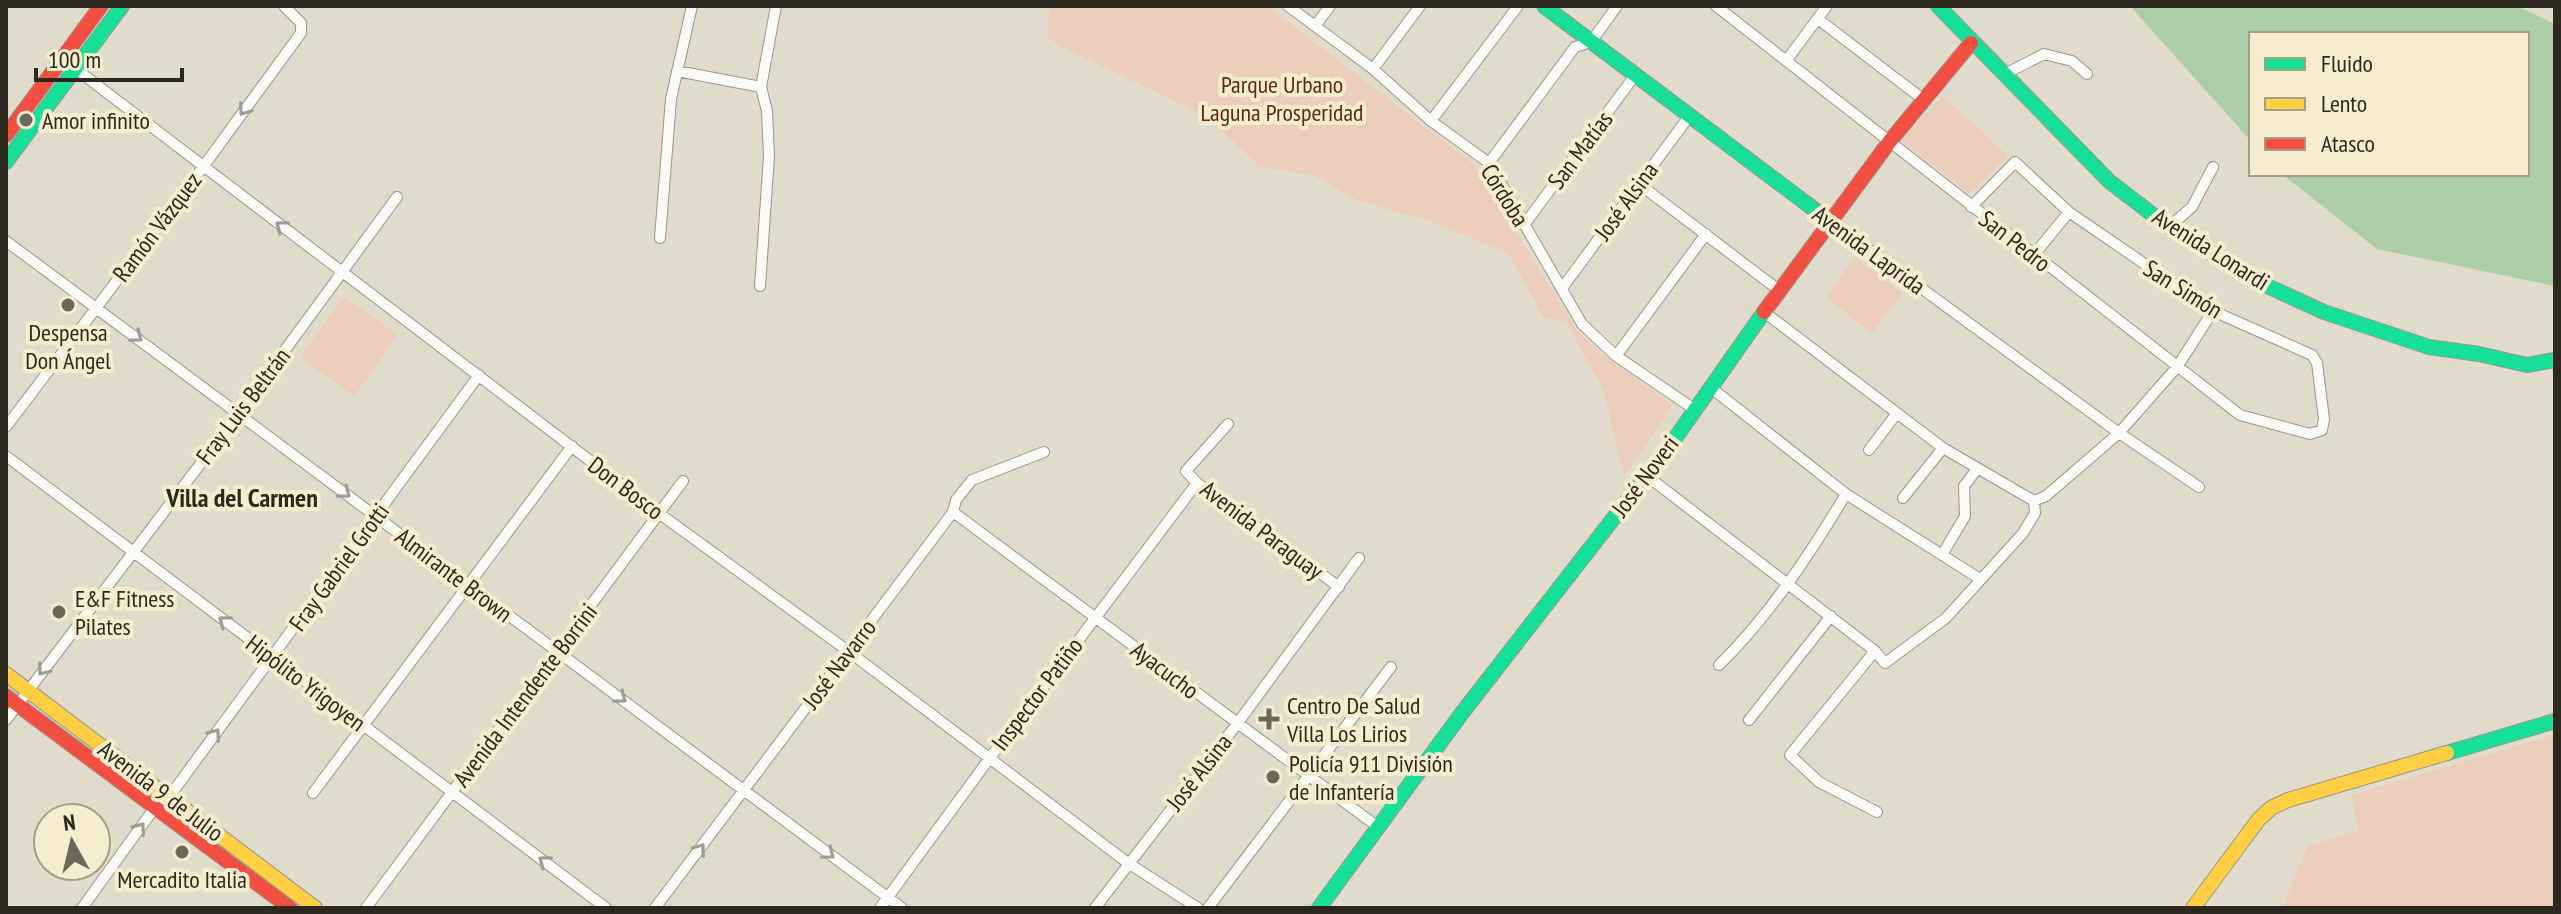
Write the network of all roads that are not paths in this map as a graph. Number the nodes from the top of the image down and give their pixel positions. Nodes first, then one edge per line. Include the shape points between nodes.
1 (284, 6) edge
2 (692, 6) edge
3 (776, 6) edge
4 (1288, 6) edge
5 (1330, 6) edge
6 (1420, 6) edge
7 (1518, 6) edge
8 (1544, 6) edge
9 (1617, 6) edge
10 (1716, 6) edge
11 (1827, 6) edge
12 (1938, 6) edge
13 (99, 7) edge
14 (117, 12) edge
15 (1818, 19) junction
16 (1315, 26) junction
17 (1591, 42) junction
18 (1971, 43) junction
19 (61, 58) junction
20 (1786, 61) junction
21 (75, 68) junction
22 (1373, 69) junction
23 (677, 71) junction
24 (1636, 74) junction
25 (2087, 74) dead end
26 (2003, 75) junction
27 (761, 87) junction
28 (1924, 100) junction
29 (1690, 115) junction
30 (1431, 121) junction
31 (6, 135) edge
32 (1890, 141) junction
33 (6, 162) edge
34 (1489, 163) junction
35 (203, 167) junction
36 (2213, 167) dead end
37 (1639, 184) junction
38 (397, 197) dead end
39 (1971, 207) junction
40 (2069, 212) junction
41 (1831, 222) junction
42 (1524, 225) junction
43 (2169, 227) junction
44 (1706, 234) junction
45 (660, 238) dead end
46 (6, 241) edge
47 (2033, 256) junction
48 (344, 273) junction
49 (760, 286) dead end
50 (1563, 287) junction
51 (1780, 291) junction
52 (97, 307) junction
53 (2213, 311) junction
54 (1764, 312) junction
55 (1616, 356) junction
56 (2555, 360) edge
57 (2177, 367) junction
58 (479, 375) junction
59 (1710, 387) junction
60 (1694, 409) junction
61 (239, 413) junction
62 (1897, 413) junction
63 (2324, 419) joint
64 (1228, 424) dead end
65 (6, 427) edge
66 (2119, 433) junction
67 (572, 446) junction
68 (1943, 448) junction
69 (1869, 450) dead end
70 (1044, 452) dead end
71 (6, 456) edge
72 (1977, 469) junction
73 (1647, 476) junction
74 (683, 481) dead end
75 (1197, 483) junction
76 (2199, 487) dead end
77 (1846, 494) junction
78 (1903, 498) dead end
79 (2034, 501) junction
80 (953, 512) junction
81 (660, 514) junction
82 (376, 517) junction
83 (132, 552) junction
84 (1942, 555) junction
85 (1359, 558) dead end
86 (1980, 579) junction
87 (1788, 582) junction
88 (466, 585) junction
89 (1339, 587) junction
90 (1831, 616) junction
91 (1096, 618) junction
92 (558, 651) junction
93 (848, 651) junction
94 (1875, 651) junction
95 (271, 658) junction
96 (1719, 665) dead end
97 (1391, 667) dead end
98 (6, 674) edge
99 (28, 691) junction
100 (12, 700) edge
101 (6, 720) edge
102 (1749, 720) dead end
103 (2555, 721) edge
104 (1237, 724) junction
105 (364, 726) junction
106 (989, 759) junction
107 (1307, 775) junction
108 (744, 790) junction
109 (454, 791) junction
110 (313, 793) dead end
111 (162, 802) junction
112 (1877, 812) dead end
113 (1378, 827) junction
114 (1128, 863) junction
115 (888, 898) junction
116 (82, 908) edge
117 (290, 908) edge
118 (315, 908) edge
119 (366, 908) edge
120 (606, 908) edge
121 (655, 908) edge
122 (880, 908) edge
123 (902, 908) edge
124 (1095, 908) edge
125 (1198, 908) edge
126 (1208, 908) edge
127 (1319, 908) edge
128 (2193, 908) edge

1 -> 35 street, Ramón Vázquez via 301,23 301,33
2 - 23 street
3 - 27 street
4 - 16 street, Córdoba
5 - 16 street
6 - 22 street
7 - 30 street
8 - 17 street, Avenida Laprida
9 - 17 street
10 - 20 street, San Pedro
11 - 15 street
12 - 18 street, Avenida Lonardi
13 - 14 street
13 - 19 street
14 - 21 street
15 - 20 street
15 - 28 street
16 - 22 street, Córdoba
17 - 24 street, Avenida Laprida
17 - 34 street via 1575,47
18 - 26 street, Avenida Lonardi
18 - 28 street, José Noveri
19 - 21 street, Don Bosco
19 - 31 street
20 - 32 street, San Pedro
21 - 33 street
21 - 35 street, Don Bosco
22 - 30 street, Córdoba
23 - 27 street
23 - 45 street
24 - 29 street, Avenida Laprida
24 - 42 street, San Matías
25 - 26 street via 2072,61 2044,54
26 - 43 street, Avenida Lonardi via 2110,182
27 - 49 street via 769,156
28 - 32 street, José Noveri
29 - 37 street, José Alsina
29 - 41 street, Avenida Laprida
30 - 34 street, Córdoba
32 - 39 street, San Pedro
32 - 41 street, José Noveri
34 - 42 street, Córdoba
48 -> 35 street, Don Bosco
35 - 52 street, Ramón Vázquez
36 - 43 street via 2192,207
37 - 44 street
37 - 50 street, José Alsina
38 - 48 street, Fray Luis Beltrán
39 - 40 street, San Simón via 2015,162
39 - 47 street, San Pedro
40 - 47 street
40 - 53 street, San Simón
41 - 51 street, José Noveri
41 - 66 street, Avenida Laprida
42 - 50 street, Córdoba
43 - 56 street, Avenida Lonardi via 2252,279 2391,336 2527,365
44 - 51 street
44 - 55 street
46 - 52 street, Almirante Brown
47 - 57 street, San Pedro
48 - 58 street, Don Bosco
48 - 61 street, Fray Luis Beltrán
50 - 55 street, Córdoba via 1582,324
51 - 54 street, José Noveri
52 -> 61 street, Almirante Brown
52 - 65 street, Ramón Vázquez
53 - 57 street
53 - 63 street, San Simón via 2312,355
54 - 59 street, José Noveri
54 - 62 street
55 - 60 street, Córdoba
57 - 63 street, San Pedro via 2255,421 2310,434 2322,430
57 - 66 street
58 - 67 street, Don Bosco
58 - 82 street, Fray Gabriel Grotti
59 - 60 street, José Noveri
59 - 77 street
60 - 73 street, José Noveri
61 -> 82 street, Almirante Brown
61 - 83 street, Fray Luis Beltrán
62 - 68 street
62 - 69 street
64 - 75 street, Avenida Paraguay via 1186,471
66 - 76 street, Avenida Laprida
66 - 79 street
67 - 81 street, Don Bosco
67 - 88 street
68 - 72 street
68 - 78 street
70 - 80 street, José Navarro via 972,480
71 - 83 street, Hipólito Yrigoyen
72 - 79 street
72 - 84 street via 1964,486 1965,516
73 - 87 street
73 - 113 street, José Noveri
74 - 81 street, Avenida Intendente Borrini
75 - 89 street, Avenida Paraguay
75 - 91 street, Inspector Patiño
77 - 84 street
77 - 87 street
79 - 86 street via 2035,513 2023,533
80 - 91 street, Ayacucho
80 - 93 street, José Navarro
81 - 92 street, Avenida Intendente Borrini
81 - 93 street, Don Bosco
82 - 88 street, Almirante Brown
82 - 95 street, Fray Gabriel Grotti
95 -> 83 street, Hipólito Yrigoyen
83 -> 99 street, Fray Luis Beltrán
84 - 86 street
85 - 89 street, José Alsina
86 - 94 street via 1946,618 1885,663
87 - 90 street
87 - 96 street
88 - 92 street, Almirante Brown
88 - 105 street
89 - 104 street, José Alsina
90 - 94 street
90 - 102 street
91 - 104 street, Ayacucho
91 - 106 street, Inspector Patiño
92 -> 108 street, Almirante Brown
92 - 109 street, Avenida Intendente Borrini
93 - 106 street, Don Bosco
93 - 108 street, José Navarro
94 - 112 street via 1790,755 1819,782
95 - 105 street, Hipólito Yrigoyen
111 -> 95 street, Fray Gabriel Grotti
97 - 107 street
98 - 99 street, Avenida 9 de Julio
99 - 100 street, Fray Luis Beltrán
99 - 111 street, Avenida 9 de Julio
100 - 101 street, Fray Luis Beltrán
100 - 111 street, Avenida 9 de Julio
103 - 128 street via 2271,808
104 - 107 street, Ayacucho
104 - 114 street, José Alsina
105 - 109 street, Hipólito Yrigoyen
105 - 110 street
106 - 114 street, Don Bosco
106 - 115 street, Inspector Patiño
107 - 113 street, Ayacucho
107 - 126 street
108 -> 115 street, Almirante Brown
121 -> 108 street, José Navarro
109 - 119 street, Avenida Intendente Borrini
120 -> 109 street, Hipólito Yrigoyen
116 -> 111 street, Fray Gabriel Grotti
111 - 117 street, Avenida 9 de Julio
111 - 118 street, Avenida 9 de Julio
113 - 127 street, José Noveri
114 - 124 street, José Alsina
114 - 125 street, Don Bosco
115 - 122 street, Inspector Patiño
115 - 123 street, Almirante Brown

